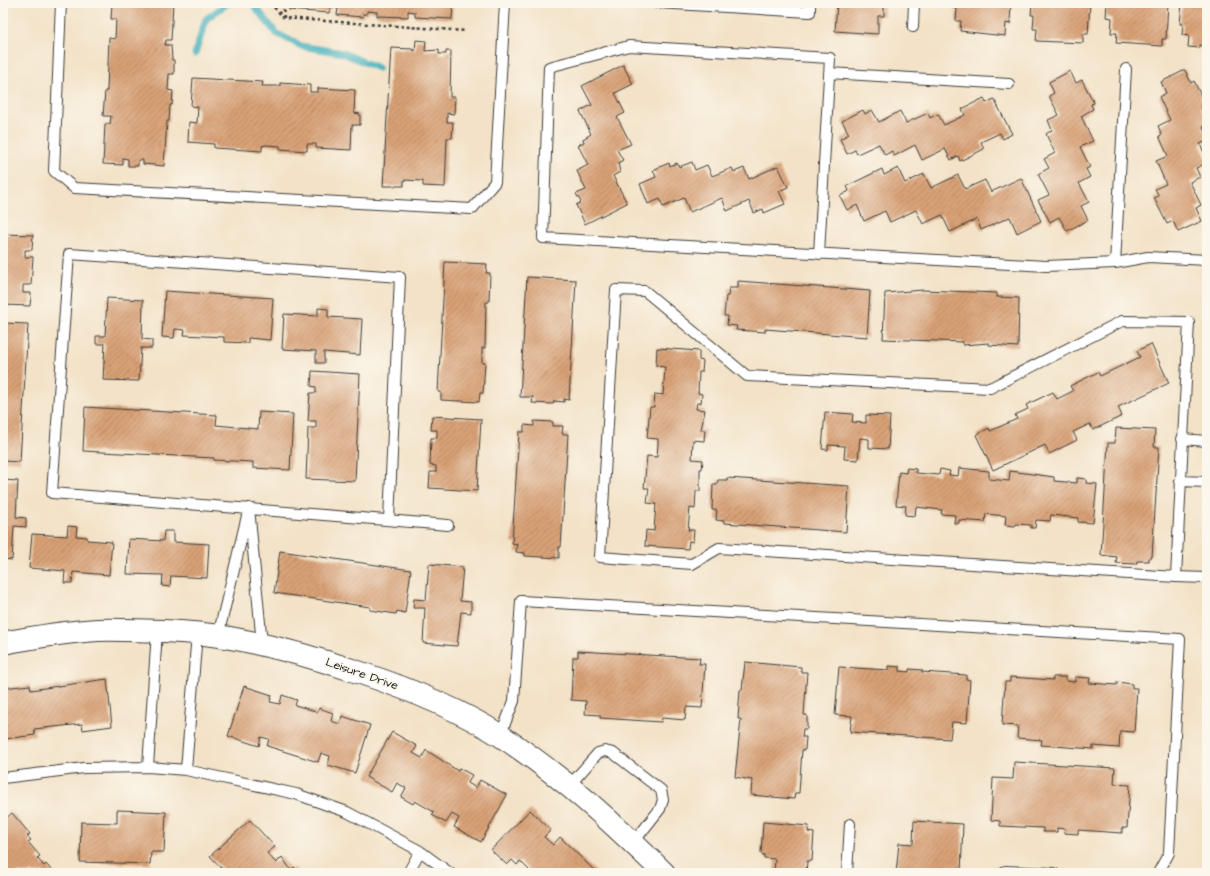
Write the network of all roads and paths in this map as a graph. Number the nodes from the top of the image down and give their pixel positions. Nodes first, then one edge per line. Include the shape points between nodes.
1 (61, 3) edge
2 (270, 3) edge
3 (283, 3) edge
4 (505, 3) edge
5 (657, 3) edge
6 (810, 3) edge
7 (914, 3) edge
8 (284, 18) junction
9 (913, 27) dead end
10 (466, 31) dead end
11 (1126, 69) dead end
12 (828, 73) junction
13 (1009, 84) dead end
14 (819, 254) junction
15 (1207, 260) edge
16 (1115, 263) junction
17 (1182, 439) junction
18 (1207, 441) edge
19 (1180, 481) junction
20 (1207, 482) edge
21 (249, 508) junction
22 (389, 520) junction
23 (448, 525) dead end
24 (1176, 577) junction
25 (1207, 578) edge
26 (157, 631) junction
27 (208, 634) junction
28 (3, 643) edge
29 (262, 644) junction
30 (500, 736) junction
31 (148, 767) junction
32 (186, 770) junction
33 (3, 778) edge
34 (569, 786) junction
35 (850, 824) dead end
36 (633, 843) junction
37 (420, 851) junction
38 (408, 873) edge
39 (450, 873) edge
40 (664, 873) edge
41 (847, 873) edge
42 (1005, 873) edge
43 (1054, 873) edge
44 (1158, 873) edge

1 - 4 lane via 54,171 74,188 472,209 495,182
2 - 8 path
3 - 8 path
5 - 6 lane via 810,12
7 - 9 lane
8 - 10 path
11 - 16 lane
12 - 13 lane
12 - 14 lane
12 - 14 lane via 830,58 629,46 549,67 543,238
14 - 16 lane via 1046,266
15 - 16 lane via 1148,257
17 - 18 lane
17 - 19 lane
17 - 24 lane via 1188,322 1122,321 990,388 746,376 645,291 616,290 600,557 692,564 720,548
19 - 20 lane
19 - 24 lane
21 - 22 lane
21 - 22 lane via 52,493 69,254 400,277
21 - 27 lane
21 - 29 lane
22 - 23 lane
24 - 25 lane
26 - 27 street, Leisure Drive
26 - 28 street, Leisure Drive via 99,630
26 - 31 lane
27 - 29 street, Leisure Drive
27 - 32 lane
29 - 30 street, Leisure Drive via 325,661 398,686 433,700
30 - 34 street, Leisure Drive
30 - 44 lane via 514,701 521,601 1180,639 1169,853
31 - 32 lane
31 - 33 lane via 84,768
32 - 37 lane via 296,794 347,812
34 - 36 street, Leisure Drive
34 - 36 lane via 598,754 605,751 613,753 661,790 663,800 660,809
35 - 41 lane
36 - 40 street, Leisure Drive
37 - 38 lane
37 - 39 lane
42 - 43 lane

